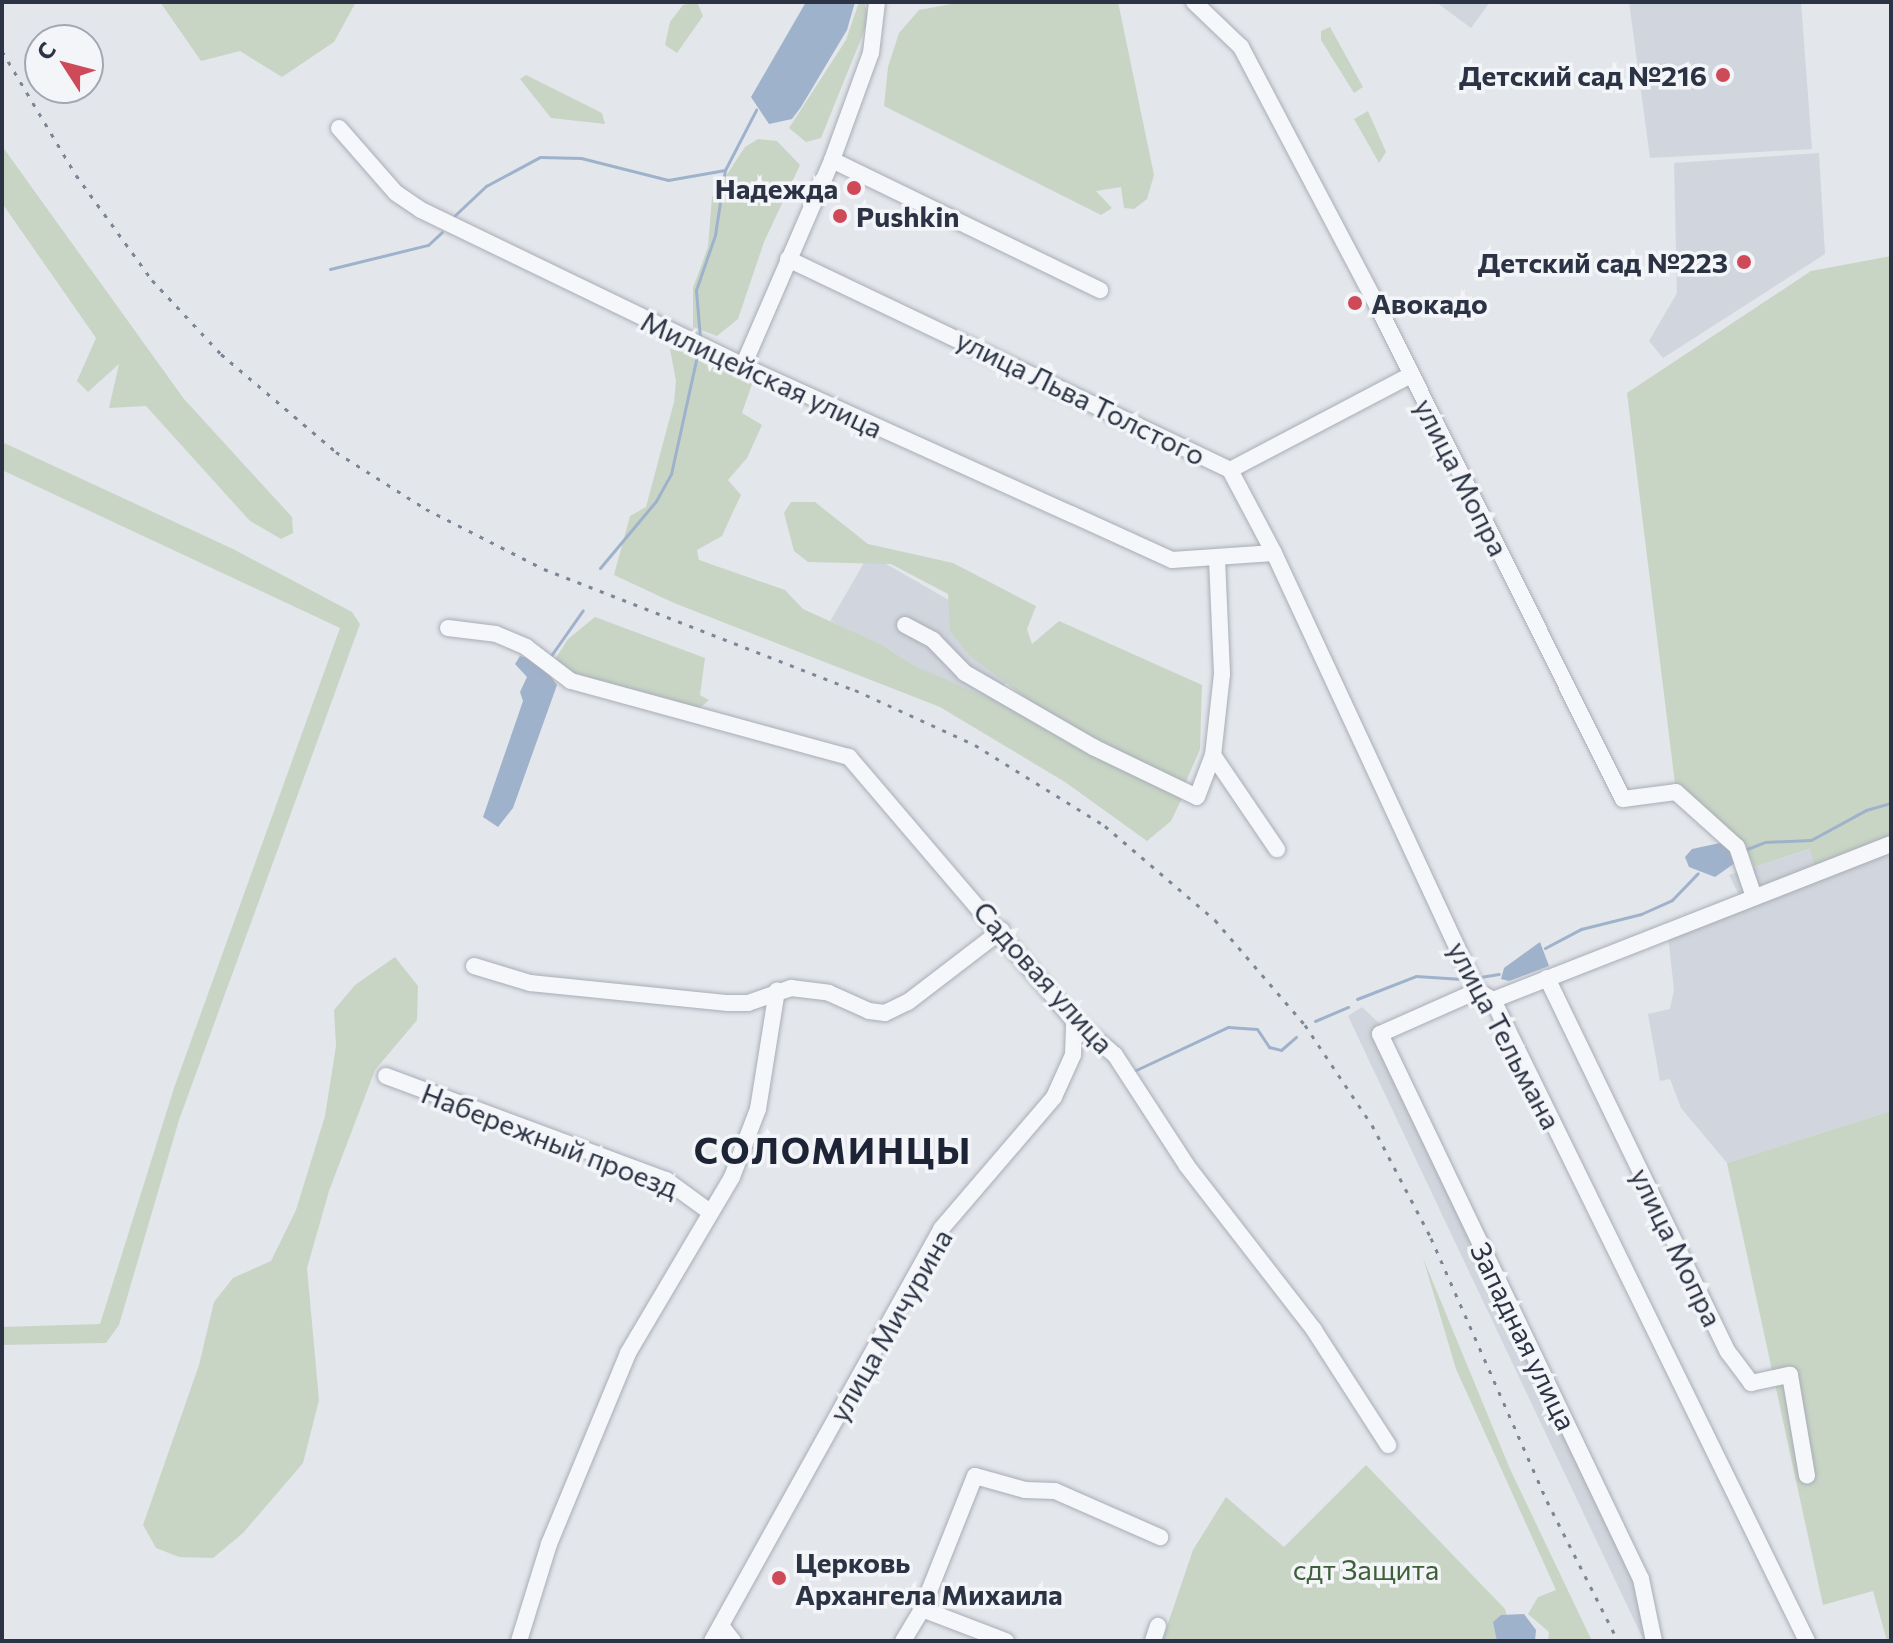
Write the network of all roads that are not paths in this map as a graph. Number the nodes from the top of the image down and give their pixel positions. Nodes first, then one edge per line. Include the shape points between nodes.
1 (877, 2) edge
2 (1194, 2) edge
3 (339, 128) dead end
4 (832, 160) junction
5 (788, 259) junction
6 (1100, 290) dead end
7 (743, 366) junction
8 (1411, 375) junction
9 (1230, 470) junction
10 (1274, 553) junction
11 (1217, 559) junction
12 (905, 625) dead end
13 (448, 628) dead end
14 (1213, 755) junction
15 (1891, 844) edge
16 (1277, 849) dead end
17 (1754, 897) junction
18 (1002, 930) junction
19 (474, 966) dead end
20 (1547, 978) junction
21 (777, 991) junction
22 (1477, 991) junction
23 (1493, 1000) junction
24 (1074, 1020) junction
25 (386, 1076) dead end
26 (710, 1212) junction
27 (1388, 1445) dead end
28 (1807, 1476) dead end
29 (1160, 1537) dead end
30 (922, 1609) junction
31 (722, 1627) junction
32 (519, 1641) edge
33 (712, 1641) edge
34 (733, 1641) edge
35 (903, 1641) edge
36 (1006, 1641) edge
37 (1654, 1641) edge
38 (1807, 1641) edge

1 - 4 street via 871,53
2 - 8 street, улица Мопра via 1241,47
3 - 7 street, Милицейская улица via 416,208
4 - 5 street
4 - 6 street
5 - 7 street
5 - 9 street, улица Льва Толстого
7 - 11 street, Милицейская улица via 1172,560
8 - 9 street, улица Льва Толстого
8 - 17 street, улица Мопра via 1623,799 1676,792 1737,847
9 - 10 street, улица Тельмана
10 - 11 street, Милицейская улица
10 - 22 street, улица Тельмана
11 - 14 street via 1222,674
12 - 14 street via 933,640 965,673 1093,747 1197,797
13 - 18 street, Садовая улица via 516,642 571,681 849,757
14 - 16 street
15 - 17 street
17 - 20 street
18 - 21 street via 908,1002 885,1013 829,993
18 - 24 street, Садовая улица
19 - 21 street via 530,983 728,1003 748,1003
20 - 23 street
20 - 28 street, улица Мопра via 1728,1352 1751,1383 1790,1375
21 - 26 street via 758,1109 732,1177
22 - 23 street, улица Тельмана
22 - 37 street, Западная улица via 1380,1034 1641,1579
23 - 38 street, улица Тельмана
24 - 27 street, Садовая улица via 1115,1055 1187,1166 1314,1330
24 - 31 street, улица Мичурина via 1073,1055 1054,1097 941,1229
25 - 26 street, Набережный проезд via 666,1180
26 - 32 street via 628,1353 590,1436
29 - 30 street via 1055,1491 1025,1490 975,1476
30 - 35 street
30 - 36 street
31 - 33 street, улица Мичурина
31 - 34 street

